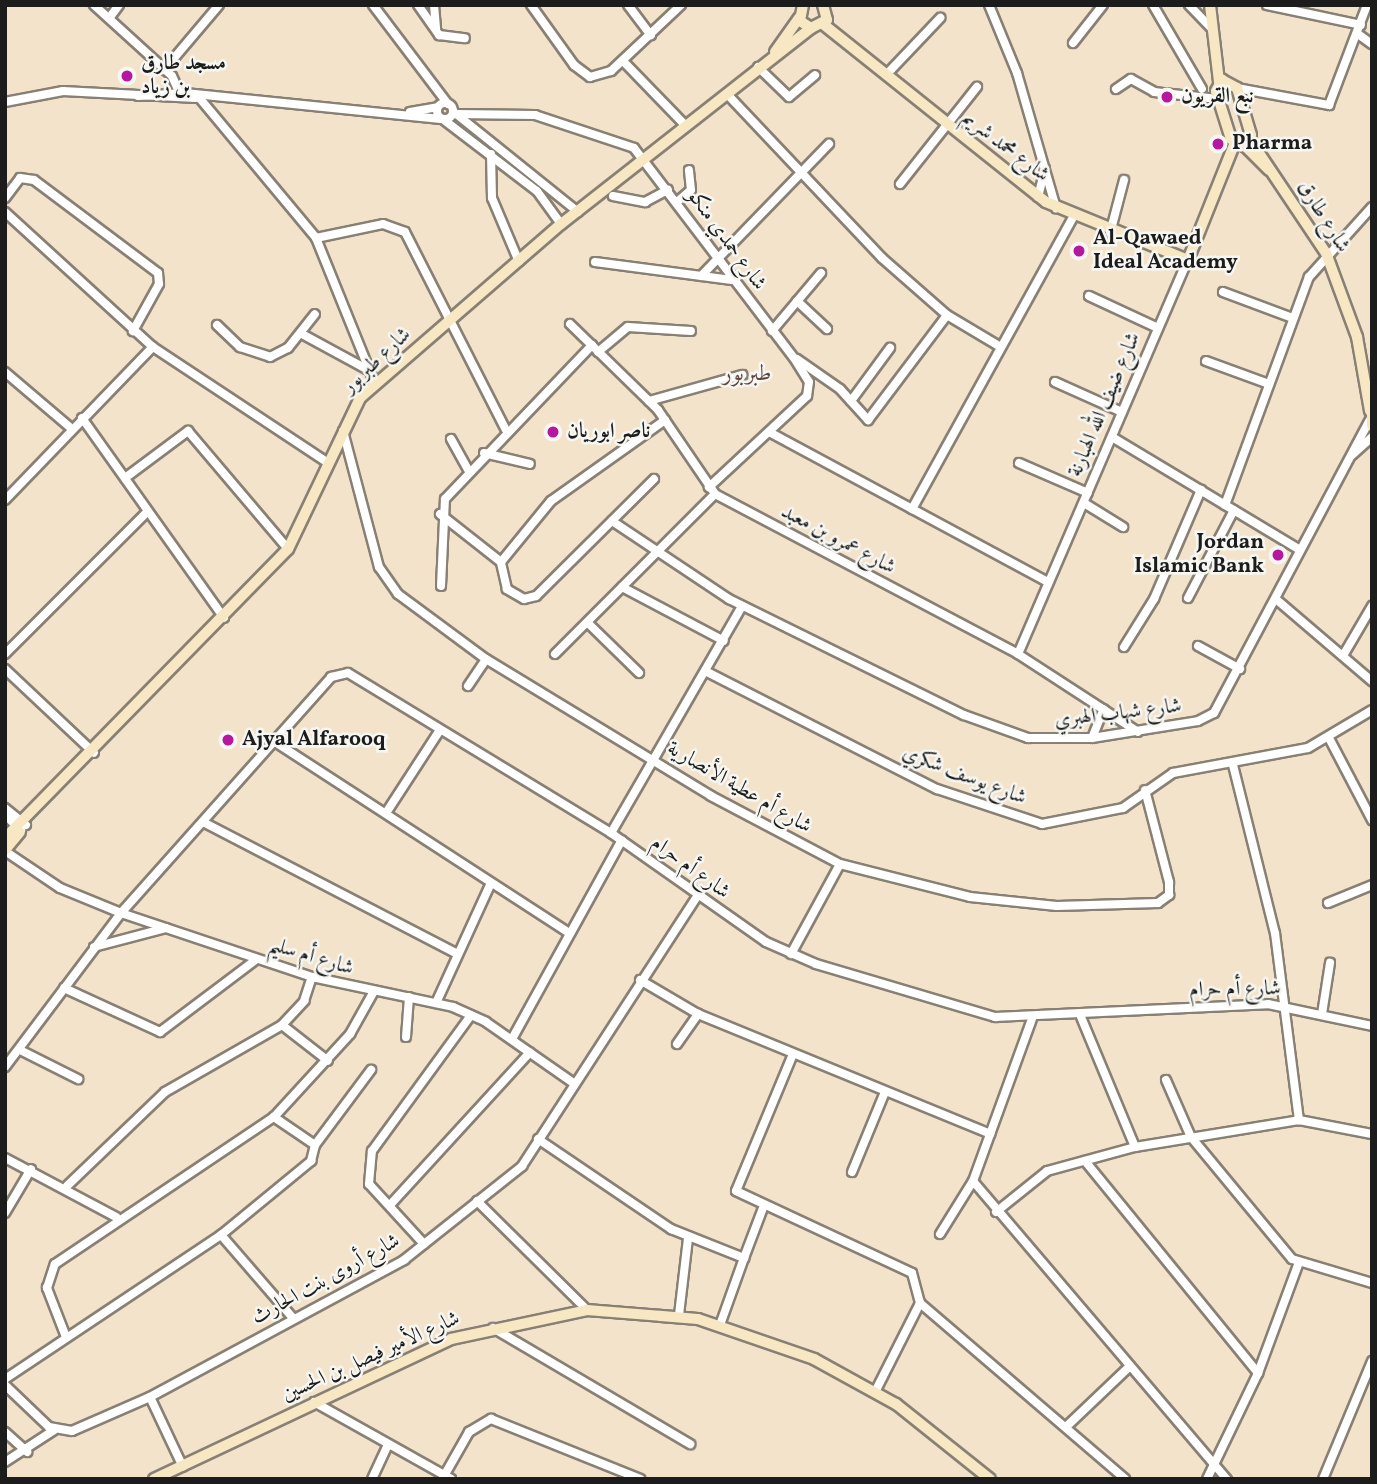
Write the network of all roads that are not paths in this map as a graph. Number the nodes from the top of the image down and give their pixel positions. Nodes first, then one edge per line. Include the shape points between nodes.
1 (94, 5) edge
2 (119, 5) edge
3 (219, 5) edge
4 (373, 5) edge
5 (418, 5) edge
6 (434, 5) edge
7 (531, 5) edge
8 (628, 5) edge
9 (681, 5) edge
10 (790, 5) edge
11 (989, 5) edge
12 (1103, 5) edge
13 (1153, 5) edge
14 (1189, 5) edge
15 (1210, 5) edge
16 (1267, 5) edge
17 (1367, 5) edge
18 (827, 12) edge
19 (800, 13) edge
20 (110, 17) junction
21 (940, 18) dead end
22 (1361, 25) junction
23 (811, 29) junction
24 (1212, 29) junction
25 (436, 32) junction
26 (1358, 34) junction
27 (651, 35) junction
28 (465, 38) dead end
29 (1073, 43) dead end
30 (1372, 44) edge
31 (775, 52) junction
32 (623, 61) junction
33 (758, 67) junction
34 (164, 70) junction
35 (815, 75) dead end
36 (886, 75) junction
37 (1225, 84) junction
38 (977, 87) dead end
39 (1116, 89) dead end
40 (1202, 89) junction
41 (727, 94) junction
42 (1194, 95) junction
43 (171, 96) junction
44 (181, 96) junction
45 (200, 97) junction
46 (1218, 99) junction
47 (5, 102) edge
48 (447, 108) junction
49 (403, 113) junction
50 (442, 119) junction
51 (686, 126) junction
52 (946, 127) junction
53 (829, 144) dead end
54 (1243, 144) junction
55 (491, 154) junction
56 (645, 159) junction
57 (1045, 169) junction
58 (689, 170) dead end
59 (799, 175) junction
60 (1124, 180) dead end
61 (900, 184) dead end
62 (668, 190) junction
63 (613, 195) dead end
64 (1038, 197) junction
65 (5, 198) edge
66 (677, 202) junction
67 (1372, 207) edge
68 (1057, 208) junction
69 (5, 212) edge
70 (578, 212) junction
71 (1073, 218) junction
72 (561, 224) junction
73 (1110, 233) junction
74 (316, 238) junction
75 (1326, 253) junction
76 (715, 256) junction
77 (1188, 260) junction
78 (519, 262) junction
79 (595, 262) dead end
80 (821, 273) dead end
81 (701, 276) junction
82 (733, 280) junction
83 (1223, 292) dead end
84 (1088, 296) dead end
85 (797, 301) junction
86 (315, 314) dead end
87 (947, 315) junction
88 (1293, 318) junction
89 (453, 321) junction
90 (570, 324) dead end
91 (216, 325) dead end
92 (1158, 328) junction
93 (827, 329) dead end
94 (133, 331) junction
95 (691, 331) dead end
96 (772, 331) junction
97 (302, 334) junction
98 (999, 346) junction
99 (153, 347) junction
100 (595, 348) junction
101 (890, 348) dead end
102 (794, 358) junction
103 (1206, 361) dead end
104 (1363, 367) junction
105 (370, 371) junction
106 (5, 372) edge
107 (742, 375) dead end
108 (1055, 382) dead end
109 (375, 384) junction
110 (1269, 384) junction
111 (1372, 387) edge
112 (649, 401) junction
113 (850, 401) junction
114 (1122, 412) junction
115 (1371, 417) edge
116 (82, 418) junction
117 (665, 420) junction
118 (342, 428) junction
119 (72, 429) junction
120 (506, 430) junction
121 (771, 433) junction
122 (1112, 437) junction
123 (1372, 438) edge
124 (451, 439) dead end
125 (484, 453) junction
126 (1352, 455) junction
127 (327, 462) junction
128 (530, 464) dead end
129 (1019, 464) dead end
130 (468, 470) junction
131 (125, 478) junction
132 (654, 480) dead end
133 (712, 490) junction
134 (1201, 490) junction
135 (1088, 493) junction
136 (5, 500) edge
137 (1084, 503) junction
138 (1225, 505) junction
139 (912, 509) junction
140 (1234, 510) junction
141 (147, 512) junction
142 (440, 514) junction
143 (612, 521) junction
144 (1123, 527) dead end
145 (288, 548) junction
146 (1300, 550) junction
147 (651, 552) junction
148 (501, 562) junction
149 (1048, 582) junction
150 (441, 586) dead end
151 (622, 587) junction
152 (1188, 598) dead end
153 (1277, 600) junction
154 (742, 606) junction
155 (1372, 606) edge
156 (224, 618) junction
157 (589, 624) junction
158 (724, 641) junction
159 (1198, 646) dead end
160 (1124, 647) dead end
161 (5, 654) edge
162 (555, 654) dead end
163 (1017, 654) junction
164 (1343, 654) junction
165 (486, 659) junction
166 (5, 669) edge
167 (1240, 669) junction
168 (639, 673) dead end
169 (707, 673) junction
170 (1372, 681) edge
171 (468, 686) dead end
172 (1104, 709) junction
173 (1372, 710) edge
174 (440, 730) junction
175 (1138, 732) junction
176 (1092, 738) junction
177 (1329, 738) junction
178 (275, 742) junction
179 (94, 753) junction
180 (656, 761) junction
181 (1233, 765) junction
182 (1145, 790) junction
183 (5, 808) edge
184 (386, 814) junction
185 (5, 815) edge
186 (1372, 820) edge
187 (203, 822) junction
188 (21, 825) junction
189 (611, 833) junction
190 (5, 838) edge
191 (622, 841) junction
192 (5, 851) edge
193 (5, 857) edge
194 (840, 864) junction
195 (34, 872) junction
196 (491, 883) junction
197 (1372, 885) edge
198 (697, 897) junction
199 (1328, 902) dead end
200 (121, 913) junction
201 (169, 927) junction
202 (569, 933) junction
203 (93, 947) junction
204 (458, 954) junction
205 (791, 954) junction
206 (257, 959) junction
207 (1330, 963) dead end
208 (312, 977) junction
209 (640, 980) junction
210 (64, 988) junction
211 (373, 993) junction
212 (409, 997) junction
213 (436, 1003) junction
214 (1288, 1006) junction
215 (698, 1014) junction
216 (1322, 1014) junction
217 (471, 1015) junction
218 (1081, 1017) junction
219 (1032, 1019) junction
220 (282, 1025) junction
221 (1372, 1026) edge
222 (407, 1037) dead end
223 (512, 1039) junction
224 (677, 1044) dead end
225 (22, 1051) junction
226 (530, 1052) junction
227 (793, 1054) junction
228 (328, 1061) junction
229 (5, 1067) edge
230 (371, 1070) dead end
231 (78, 1079) dead end
232 (1166, 1080) dead end
233 (572, 1082) junction
234 (885, 1092) junction
235 (274, 1117) junction
236 (1299, 1120) junction
237 (990, 1133) junction
238 (1372, 1134) edge
239 (1191, 1137) junction
240 (538, 1139) junction
241 (315, 1145) junction
242 (1135, 1147) junction
243 (5, 1158) edge
244 (1085, 1161) junction
245 (31, 1168) junction
246 (852, 1172) dead end
247 (973, 1181) junction
248 (67, 1186) junction
249 (477, 1201) junction
250 (390, 1205) junction
251 (763, 1208) junction
252 (996, 1212) junction
253 (5, 1213) edge
254 (116, 1217) junction
255 (940, 1234) dead end
256 (221, 1235) junction
257 (688, 1238) junction
258 (424, 1244) junction
259 (744, 1258) junction
260 (1299, 1262) junction
261 (1372, 1283) edge
262 (920, 1303) junction
263 (587, 1310) junction
264 (679, 1315) junction
265 (292, 1317) junction
266 (720, 1325) junction
267 (492, 1327) junction
268 (66, 1337) junction
269 (1372, 1361) edge
270 (1130, 1366) junction
271 (1258, 1373) junction
272 (5, 1379) edge
273 (5, 1385) edge
274 (876, 1391) junction
275 (150, 1397) junction
276 (314, 1402) junction
277 (1067, 1426) junction
278 (54, 1430) junction
279 (5, 1432) edge
280 (690, 1444) dead end
281 (388, 1445) junction
282 (27, 1452) junction
283 (5, 1462) edge
284 (183, 1467) junction
285 (1213, 1468) junction
286 (448, 1477) edge
287 (154, 1479) edge
288 (372, 1479) edge
289 (640, 1479) edge
290 (990, 1479) edge
291 (1125, 1479) edge
292 (1208, 1479) edge
293 (1227, 1479) edge
294 (1323, 1479) edge

1 - 20 street
2 - 20 street
3 - 34 street
4 - 48 street
5 - 25 street
6 - 25 street
7 - 32 street via 586,76 606,74
8 - 27 street
9 - 27 street
10 - 19 street
11 - 57 street via 1017,73
12 - 29 street
13 - 40 street
14 - 24 street
15 - 24 street, شارع طارق
16 - 22 street
17 - 22 street
18 - 23 street, شارع طبربور
18 - 36 street, شارع محمد شريم
19 - 23 street
19 - 31 street, شارع طبربور
20 - 34 street
21 - 36 street
22 - 26 street
23 - 31 street, شارع طبربور
24 - 37 street, شارع طارق
25 - 28 street
26 - 30 street
26 - 37 street via 1337,93 1326,107
27 - 32 street
31 - 33 street, شارع طبربور
32 - 51 street
33 - 35 street via 789,97
33 - 41 street, شارع طبربور
34 - 43 street
34 - 44 street
36 - 52 street, شارع محمد شريم
37 - 40 street
37 - 46 street, شارع طارق
37 - 54 street, شارع طارق
38 - 52 street
39 - 42 street via 1131,79 1150,90
40 - 42 street
41 - 51 street, شارع طبربور
41 - 59 street
42 - 46 street
43 - 44 street
43 - 47 street via 63,91
44 - 45 street
45 - 49 street
45 - 74 street
46 - 54 street, شارع طارق
48 - 49 street, شارع حمدي منكو
48 - 50 street
48 - 50 street
48 - 56 street, شارع حمدي منكو via 535,115 634,148
48 - 70 street
49 - 50 street
50 - 55 street
51 - 56 street, شارع طبربور
52 - 61 street
52 - 64 street, شارع محمد شريم
53 - 59 street
54 - 75 street, شارع طارق via 1269,170
54 - 77 street, شارع ضيف الله الهبارنة via 1226,170
55 - 72 street via 543,197
55 - 78 street via 492,198
56 - 62 street, شارع حمدي منكو
56 - 70 street, شارع طبربور
57 - 64 street
57 - 68 street
58 - 66 street via 691,190
59 - 76 street
59 - 87 street
60 - 73 street
62 - 63 street via 645,202
62 - 66 street, شارع حمدي منكو
64 - 68 street, شارع محمد شريم
65 - 94 street via 20,178 34,180 158,273 159,284
66 - 76 street, شارع حمدي منكو
67 - 75 street
68 - 71 street, شارع محمد شريم
69 - 94 street
70 - 72 street, شارع طبربور
71 - 73 street, شارع محمد شريم
71 - 98 street
72 - 78 street, شارع طبربور
73 - 77 street, شارع محمد شريم
74 - 89 street via 383,224 397,228 411,239
74 - 105 street
75 - 88 street
75 - 104 street, شارع طارق
76 - 81 street
76 - 82 street, شارع حمدي منكو
77 - 92 street, شارع ضيف الله الهبارنة
78 - 89 street, شارع طبربور
79 - 81 street
80 - 85 street
81 - 82 street
82 - 96 street, شارع حمدي منكو
83 - 88 street
84 - 92 street
85 - 93 street
85 - 96 street
86 - 97 street
87 - 98 street
87 - 113 street via 872,418 863,419
88 - 110 street
89 - 109 street, شارع طبربور
89 - 120 street
90 - 100 street, شارع عمرو بن معبد
91 - 97 street via 240,347 270,357
92 - 114 street, شارع ضيف الله الهبارنة
94 - 99 street
95 - 100 street via 628,327
96 - 102 street, شارع حمدي منكو
97 - 105 street
98 - 139 street
99 - 116 street
99 - 127 street
100 - 112 street, شارع عمرو بن معبد
100 - 120 street
101 - 113 street
102 - 113 street
102 - 121 street, شارع حمدي منكو via 809,382 807,396
103 - 110 street
104 - 111 street, شارع طارق
104 - 115 street, شارع طارق
105 - 109 street
106 - 119 street
107 - 112 street
108 - 114 street
109 - 118 street, شارع طبربور
110 - 138 street
112 - 117 street, شارع عمرو بن معبد
114 - 122 street, شارع ضيف الله الهبارنة
115 - 126 street, شارع شهاب الهبري
116 - 119 street
116 - 131 street
117 - 133 street, شارع عمرو بن معبد
117 - 148 street via 551,501
118 - 127 street, شارع طبربور
118 - 165 street, شارع أم عطية الأنصارية via 385,581
119 - 136 street
120 - 125 street
121 - 133 street, شارع حمدي منكو
121 - 139 street
122 - 134 street
122 - 135 street, شارع ضيف الله الهبارنة
123 - 126 street, شارع شهاب الهبري
124 - 130 street
125 - 128 street
125 - 130 street
126 - 146 street, شارع شهاب الهبري
127 - 145 street, شارع طبربور
129 - 135 street
130 - 142 street
131 - 141 street
131 - 145 street via 188,431
132 - 143 street
133 - 147 street, شارع حمدي منكو
133 - 163 street, شارع عمرو بن معبد
134 - 138 street
134 - 160 street via 1154,599
135 - 137 street, شارع ضيف الله الهبارنة
137 - 144 street
137 - 149 street, شارع ضيف الله الهبارنة
138 - 140 street
139 - 149 street
140 - 146 street
140 - 152 street
141 - 156 street
141 - 161 street
142 - 148 street
142 - 150 street
143 - 147 street, شارع شهاب الهبري
143 - 148 street via 531,598 507,589
145 - 156 street, شارع طبربور
146 - 153 street, شارع شهاب الهبري
147 - 151 street, شارع حمدي منكو
147 - 154 street, شارع شهاب الهبري
149 - 163 street, شارع ضيف الله الهبارنة
151 - 157 street, شارع حمدي منكو
151 - 158 street
153 - 164 street
153 - 167 street, شارع شهاب الهبري
154 - 158 street
154 - 176 street, شارع شهاب الهبري via 1000,730 1039,740
155 - 164 street
156 - 179 street, شارع طبربور
157 - 162 street, شارع حمدي منكو
157 - 168 street
158 - 169 street
159 - 167 street
163 - 172 street, شارع عمرو بن معبد
164 - 170 street
165 - 171 street
165 - 180 street, شارع أم عطية الأنصارية
166 - 179 street
167 - 175 street, شارع شهاب الهبري via 1210,717
169 - 180 street
169 - 182 street, شارع يوسف شكري via 937,789 1034,822 1097,817
172 - 175 street, شارع عمرو بن معبد
172 - 176 street
173 - 177 street, شارع يوسف شكري
174 - 178 street, شارع أم حرام via 364,677 342,673 331,677
174 - 184 street
174 - 189 street, شارع أم حرام
175 - 176 street, شارع شهاب الهبري
177 - 181 street, شارع يوسف شكري via 1288,755
177 - 186 street
178 - 184 street
178 - 187 street, شارع أم حرام
179 - 188 street, شارع طبربور
180 - 189 street
180 - 194 street, شارع أم عطية الأنصارية
181 - 182 street, شارع يوسف شكري via 1166,775
181 - 214 street
182 - 194 street, شارع أم عطية الأنصارية via 1169,882 1169,895 1158,903 1057,906 970,897
183 - 188 street
184 - 196 street
185 - 188 street
187 - 200 street, شارع أم حرام
187 - 204 street
188 - 190 street, شارع طبربور
188 - 192 street, شارع طبربور
189 - 191 street, شارع أم حرام
191 - 198 street, شارع أم حرام
191 - 202 street
192 - 195 street, شارع أم سليم
193 - 195 street, شارع أم سليم
194 - 205 street
195 - 200 street, شارع أم سليم
196 - 202 street
196 - 204 street
197 - 199 street
198 - 205 street, شارع أم حرام
198 - 209 street, شارع أروى بنت الحارث
200 - 201 street, شارع أم سليم
200 - 203 street, شارع أم حرام
201 - 203 street
201 - 206 street, شارع أم سليم
202 - 223 street
203 - 210 street, شارع أم حرام
204 - 213 street
205 - 219 street, شارع أم حرام via 959,1009
206 - 208 street, شارع أم سليم
206 - 210 street via 160,1032
207 - 216 street
208 - 211 street, شارع أم سليم
208 - 220 street via 304,1001
209 - 215 street
209 - 233 street, شارع أروى بنت الحارث
210 - 225 street, شارع أم حرام
211 - 212 street, شارع أم سليم
211 - 228 street
212 - 213 street, شارع أم سليم
212 - 222 street
213 - 217 street, شارع أم سليم
214 - 216 street, شارع أم حرام
214 - 218 street, شارع أم حرام
214 - 236 street
215 - 224 street
215 - 227 street
216 - 221 street, شارع أم حرام
217 - 223 street, شارع أم سليم
217 - 250 street via 376,1141 372,1188
218 - 219 street, شارع أم حرام
218 - 242 street
219 - 237 street
220 - 228 street
220 - 248 street via 165,1092
223 - 226 street, شارع أم سليم
225 - 229 street, شارع أم حرام
225 - 231 street
226 - 233 street, شارع أم سليم
226 - 250 street
227 - 234 street
227 - 251 street via 735,1183 740,1196
228 - 235 street
230 - 241 street
232 - 239 street
233 - 240 street, شارع أروى بنت الحارث
234 - 237 street
234 - 246 street
235 - 241 street
235 - 254 street
236 - 238 street
236 - 239 street
237 - 247 street
239 - 242 street
239 - 260 street
240 - 249 street, شارع أروى بنت الحارث via 516,1172
240 - 257 street
241 - 256 street via 315,1156
242 - 244 street
243 - 245 street
244 - 252 street via 1040,1174
244 - 271 street
245 - 248 street
245 - 253 street
247 - 252 street
247 - 255 street
248 - 254 street
249 - 258 street, شارع أروى بنت الحارث
249 - 263 street
250 - 258 street
251 - 259 street
251 - 262 street via 909,1270
252 - 270 street
254 - 268 street via 51,1269 47,1288
256 - 265 street
256 - 268 street
257 - 259 street
257 - 264 street
258 - 265 street, شارع أروى بنت الحارث
259 - 266 street
260 - 261 street
260 - 271 street
262 - 274 street
262 - 277 street
263 - 264 street, شارع الأمير فيصل بن الحسين
263 - 267 street, شارع الأمير فيصل بن الحسين
264 - 266 street, شارع الأمير فيصل بن الحسين
265 - 275 street, شارع أروى بنت الحارث
266 - 274 street, شارع الأمير فيصل بن الحسين
267 - 276 street, شارع الأمير فيصل بن الحسين
267 - 280 street
268 - 272 street
269 - 294 street
270 - 277 street
270 - 285 street
271 - 285 street
273 - 278 street
274 - 290 street, شارع الأمير فيصل بن الحسين
275 - 278 street, شارع أروى بنت الحارث via 72,1431
275 - 284 street
276 - 281 street
276 - 284 street, شارع الأمير فيصل بن الحسين
277 - 291 street
278 - 282 street
279 - 282 street
281 - 286 street
281 - 288 street
282 - 283 street
284 - 287 street, شارع الأمير فيصل بن الحسين
285 - 292 street
285 - 293 street
286 - 289 street via 469,1432 491,1419

